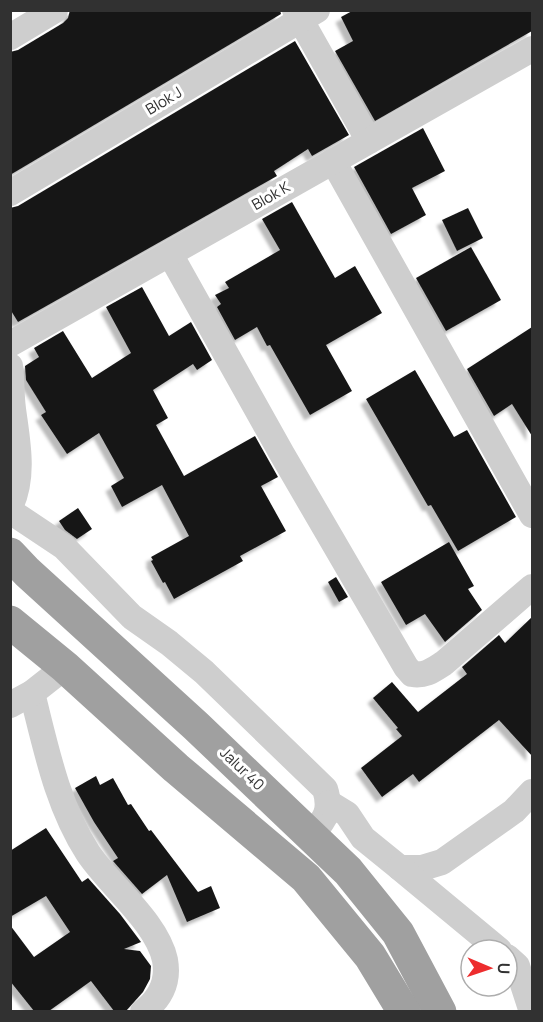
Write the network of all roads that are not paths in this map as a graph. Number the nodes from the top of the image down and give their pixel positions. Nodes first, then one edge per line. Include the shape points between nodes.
1 (56, 10) edge
2 (304, 14) edge
3 (10, 37) edge
4 (532, 49) edge
5 (369, 141) junction
6 (333, 161) junction
7 (10, 193) edge
8 (170, 254) junction
9 (10, 344) edge
10 (10, 366) edge
11 (10, 509) edge
12 (532, 515) edge
13 (10, 554) edge
14 (532, 587) edge
15 (10, 622) edge
16 (65, 667) junction
17 (21, 699) edge
18 (196, 726) junction
19 (176, 768) junction
20 (532, 792) edge
21 (329, 803) junction
22 (311, 836) junction
23 (400, 868) junction
24 (484, 938) edge
25 (519, 972) edge
26 (143, 1011) edge
27 (404, 1011) edge
28 (440, 1011) edge
29 (532, 1011) edge

1 - 3 street
2 - 5 street
2 - 7 street, Blok J
4 - 5 street, Blok K
5 - 6 street, Blok K
6 - 8 street, Blok K
6 - 12 street
8 - 9 street, Blok K
8 - 14 street via 412,674 429,673 444,663
10 - 11 street via 19,445 18,478
11 - 21 street via 64,547 132,617 204,672 325,789
13 - 18 highway, Jalur 40
15 - 16 highway
16 - 17 street
16 - 19 highway
17 - 26 street via 75,830 89,854 152,932 165,959 166,978 161,992
18 - 19 highway via 188,758
18 - 22 highway, Jalur 40
19 - 27 highway via 306,878 370,956
20 - 23 street via 514,811 442,862 422,868
21 - 22 street via 324,819
21 - 23 street via 347,814 363,838
22 - 28 highway, Jalur 40 via 348,871 399,933
23 - 24 street
25 - 29 street

